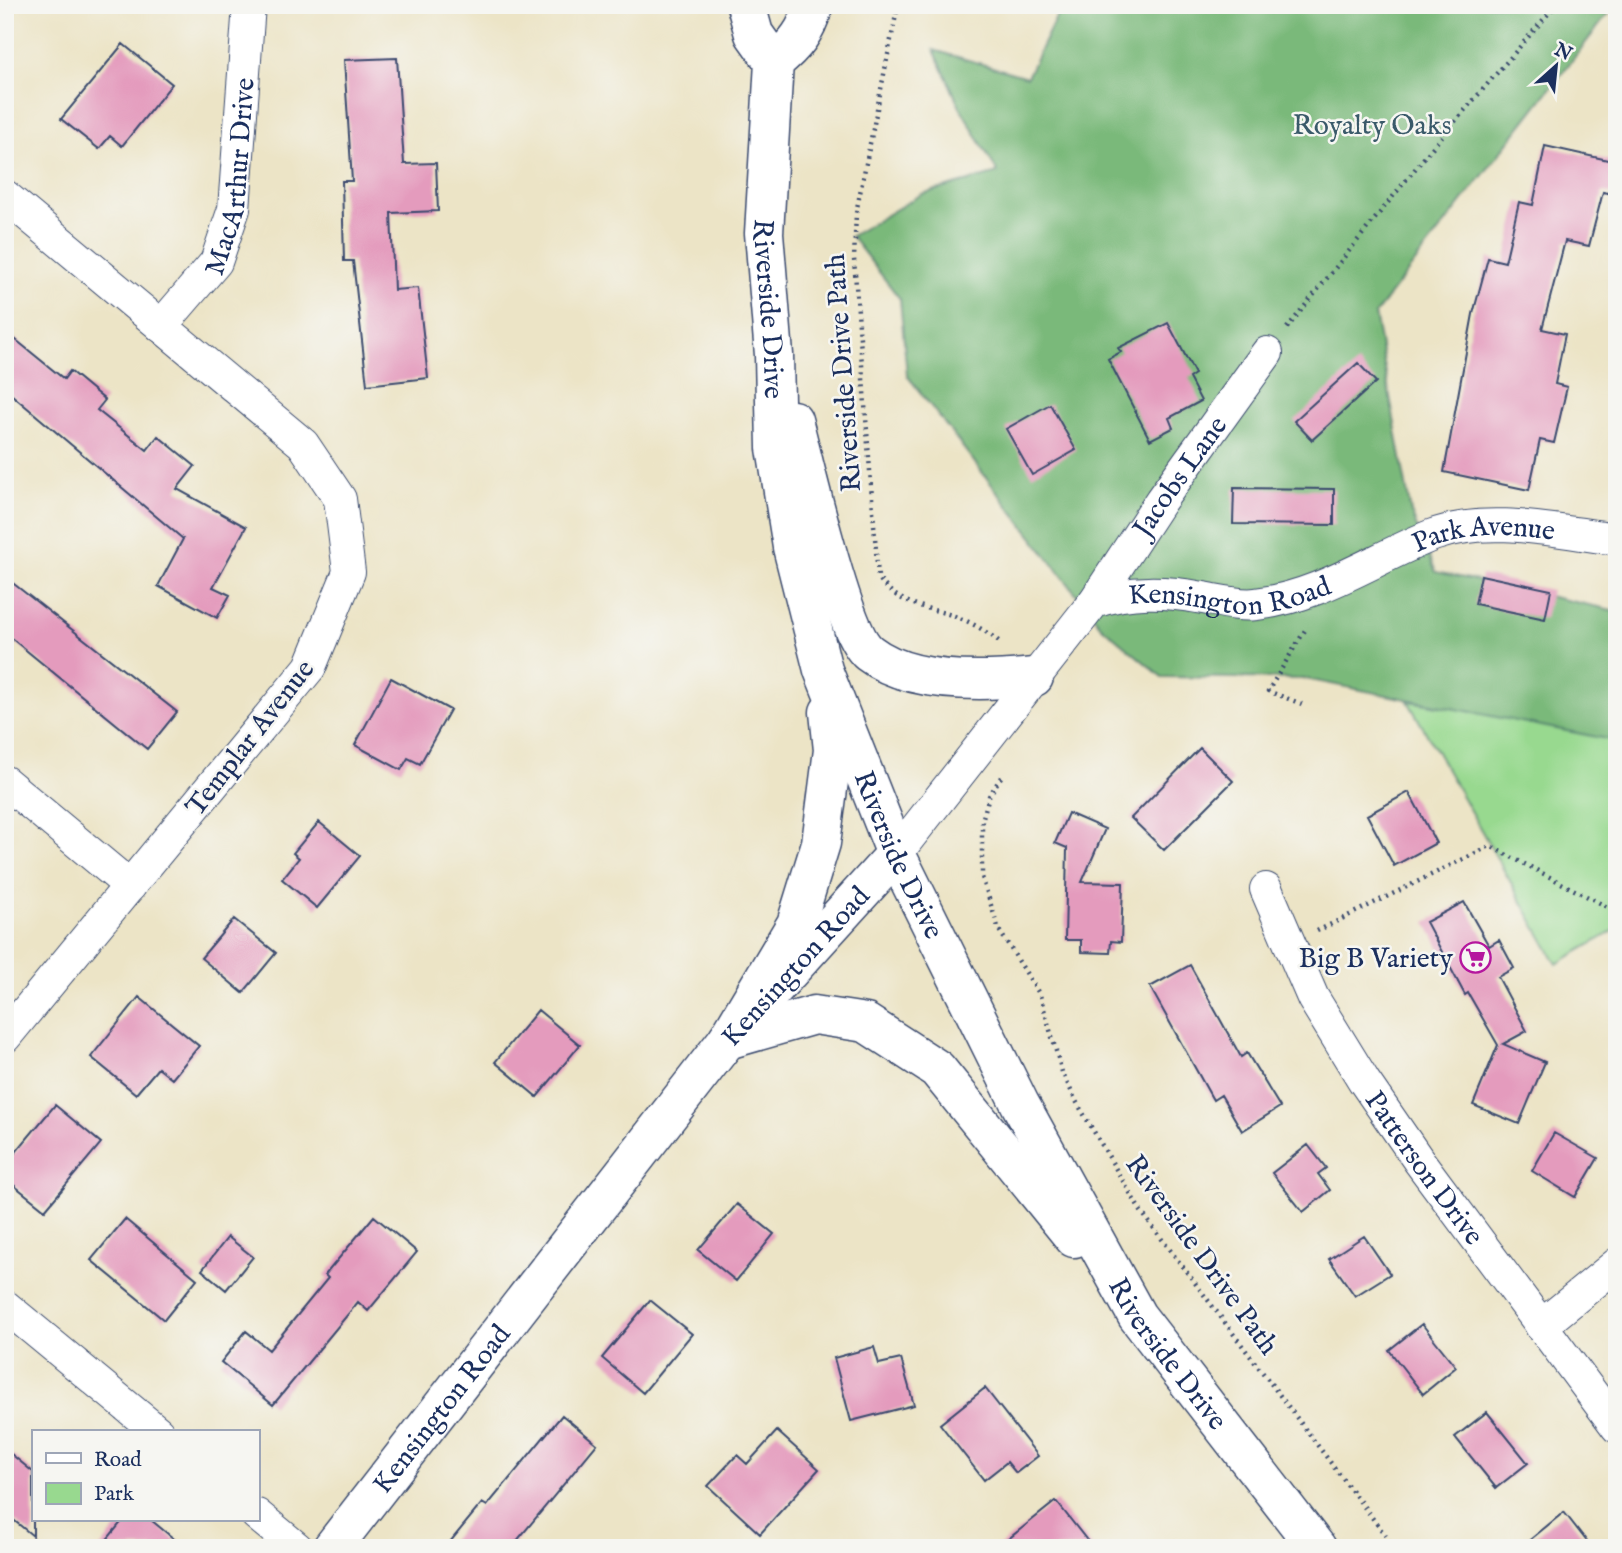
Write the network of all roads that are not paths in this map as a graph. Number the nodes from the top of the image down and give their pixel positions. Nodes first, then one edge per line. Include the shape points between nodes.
1 (249, 5) edge
2 (746, 5) edge
3 (814, 5) edge
4 (774, 62) junction
5 (5, 195) edge
6 (161, 326) junction
7 (1267, 353) road end
8 (774, 355) junction
9 (1617, 539) edge
10 (1359, 571) joint
11 (1094, 603) junction
12 (1022, 664) junction
13 (823, 670) junction
14 (5, 782) edge
15 (896, 854) junction
16 (130, 886) junction
17 (1266, 889) dead end
18 (5, 1037) edge
19 (727, 1040) junction
20 (1617, 1264) edge
21 (5, 1306) edge
22 (1137, 1316) junction
23 (1541, 1325) junction
24 (1617, 1427) edge
25 (156, 1430) edge
26 (259, 1517) edge
27 (297, 1548) edge
28 (332, 1548) edge
29 (1317, 1548) edge

1 - 6 street, MacArthur Drive via 234,209 216,262
2 - 4 main road via 754,34
3 - 4 main road via 795,46
4 - 8 main road, Riverside Drive via 764,233
5 - 6 street, Templar Avenue
6 - 16 street, Templar Avenue via 303,444 341,499 349,572 310,667
7 - 11 street, Jacobs Lane via 1161,500
8 - 12 main road via 837,589 866,651 892,667 985,682
8 - 13 main road, Riverside Drive via 773,403 783,498
9 - 10 street, Park Avenue via 1482,525 1434,535
10 - 11 street, Kensington Road via 1299,594 1252,605 1142,592
11 - 12 street, Kensington Road
12 - 15 street, Kensington Road
13 - 15 main road, Riverside Drive
13 - 19 main road via 833,750 821,843 796,924
14 - 16 street
15 - 19 main road, Kensington Road
15 - 22 main road, Riverside Drive via 1020,1104
16 - 18 street, Templar Avenue
17 - 23 street, Patterson Drive via 1313,998 1364,1081
19 - 22 main road via 814,1015 866,1023 937,1069
19 - 28 main road, Kensington Road
20 - 23 street
21 - 25 street
22 - 29 main road, Riverside Drive
23 - 24 street, Patterson Drive
26 - 27 street

